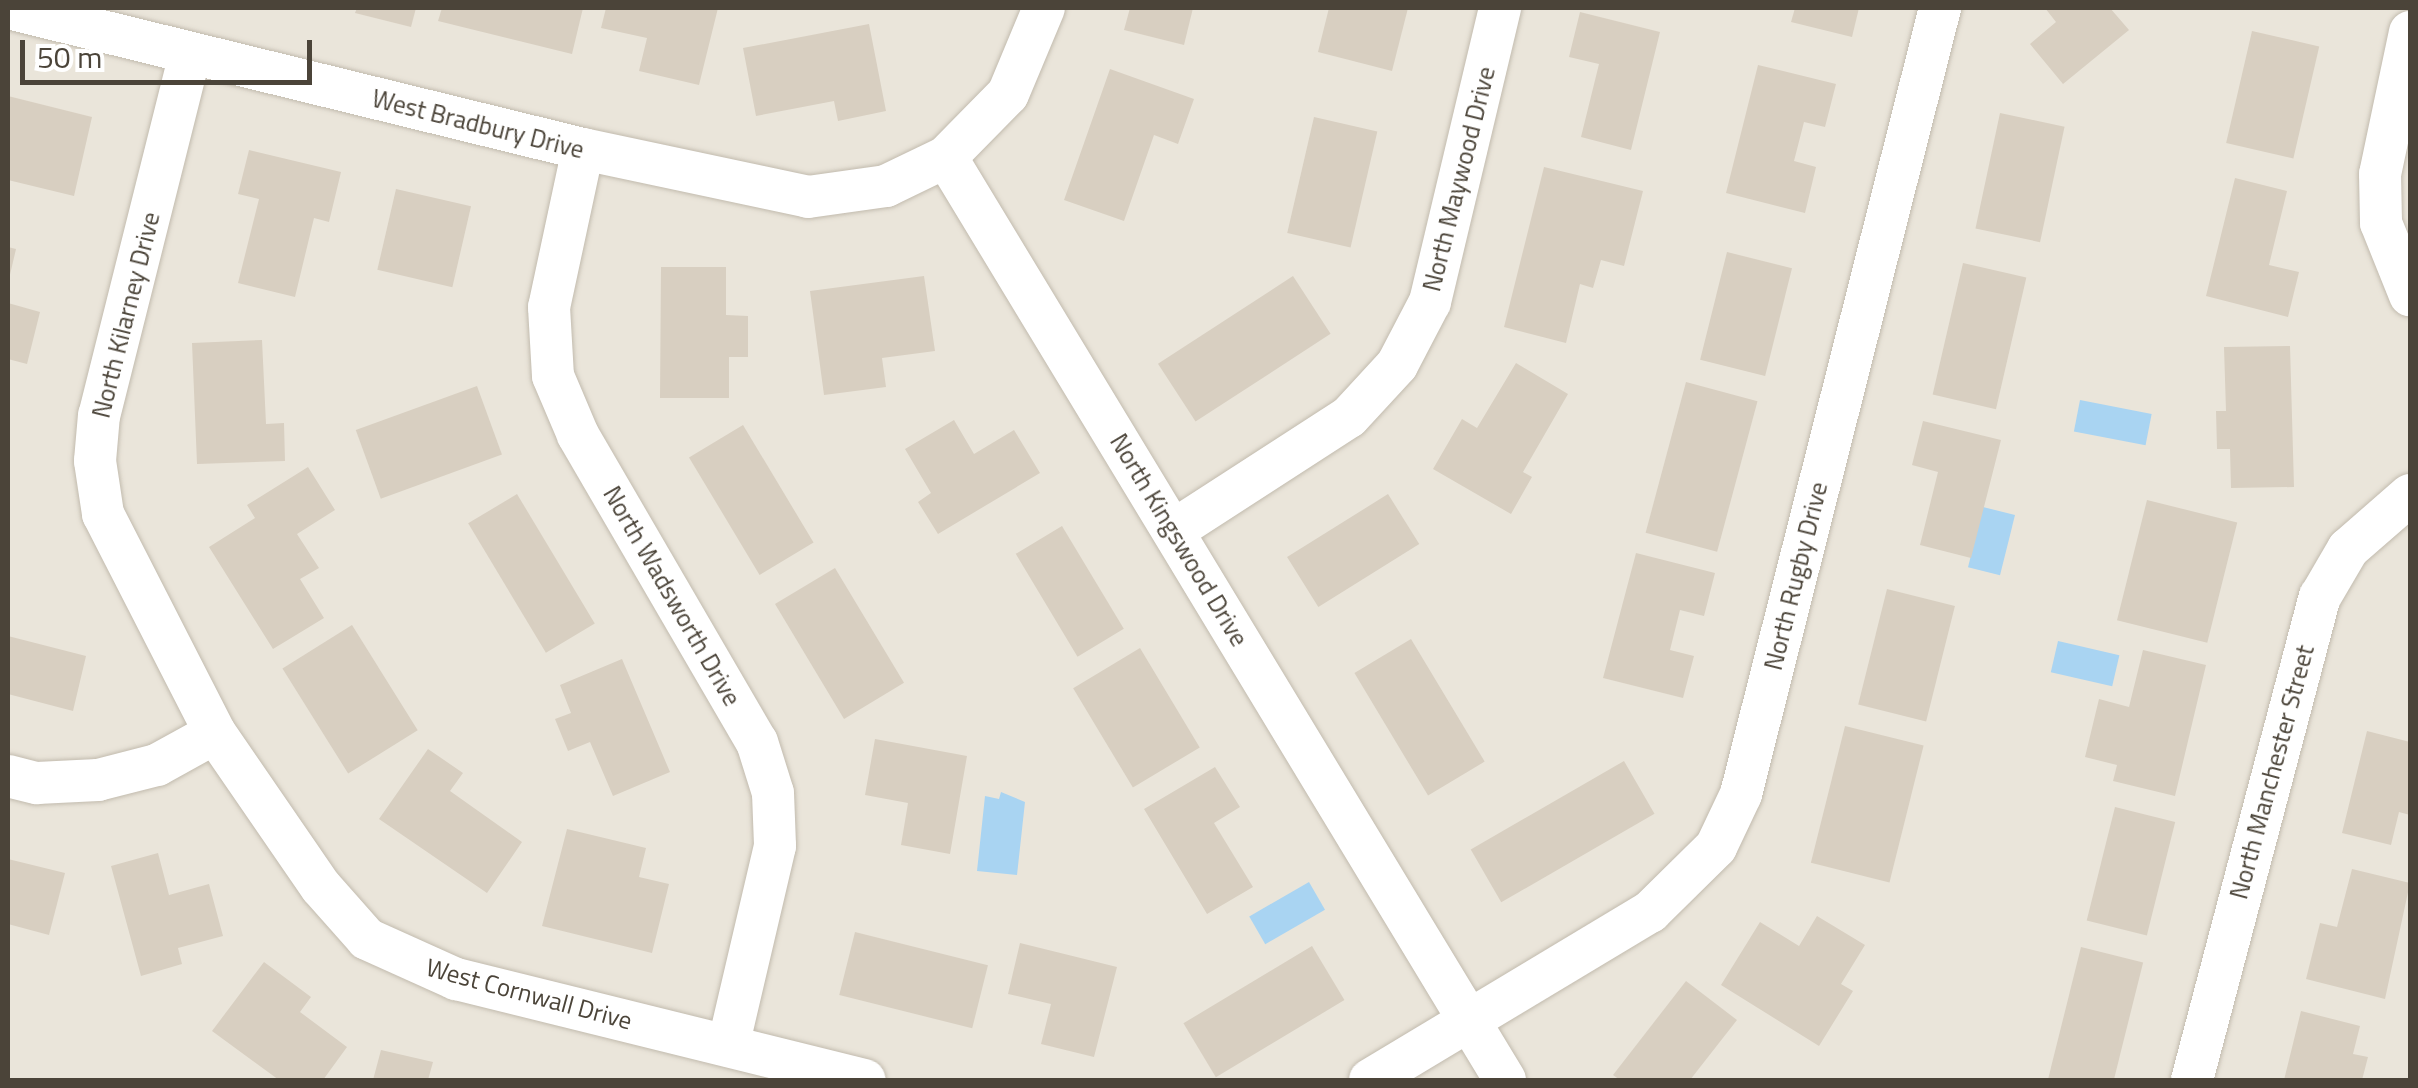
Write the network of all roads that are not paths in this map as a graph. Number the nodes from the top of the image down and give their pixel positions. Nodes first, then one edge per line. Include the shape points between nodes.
1 (8, 8) edge
2 (1044, 8) edge
3 (1500, 8) edge
4 (1940, 8) edge
5 (2410, 32) edge
6 (190, 54) junction
7 (583, 150) junction
8 (946, 157) junction
9 (2410, 295) edge
10 (2410, 496) edge
11 (1174, 530) junction
12 (216, 733) junction
13 (8, 776) edge
14 (1469, 1020) junction
15 (728, 1046) junction
16 (865, 1080) edge
17 (1370, 1080) edge
18 (1505, 1080) edge
19 (2192, 1080) edge

1 - 6 street, West Bradbury Drive
2 - 8 street via 1008,94
3 - 11 street, North Maywood Drive via 1430,302 1396,365 1350,417
4 - 14 street, North Rugby Drive via 1741,794 1716,847 1650,912
5 - 9 street via 2380,174 2381,223
6 - 7 street, West Bradbury Drive
6 - 12 street, North Kilarney Drive via 99,415 95,461 103,514
7 - 8 street, West Bradbury Drive via 808,197 886,186
7 - 15 street, North Wadsworth Drive via 549,307 553,376 578,435 757,742 773,793 774,846
8 - 11 street, North Kingswood Drive
10 - 19 street, North Manchester Street via 2348,549 2320,597
11 - 14 street, North Kingswood Drive
12 - 13 street via 156,765 98,780 36,783
12 - 15 street, West Cornwall Drive via 321,888 367,938 456,979
14 - 17 street
14 - 18 street, North Kingswood Drive
15 - 16 street, West Cornwall Drive

